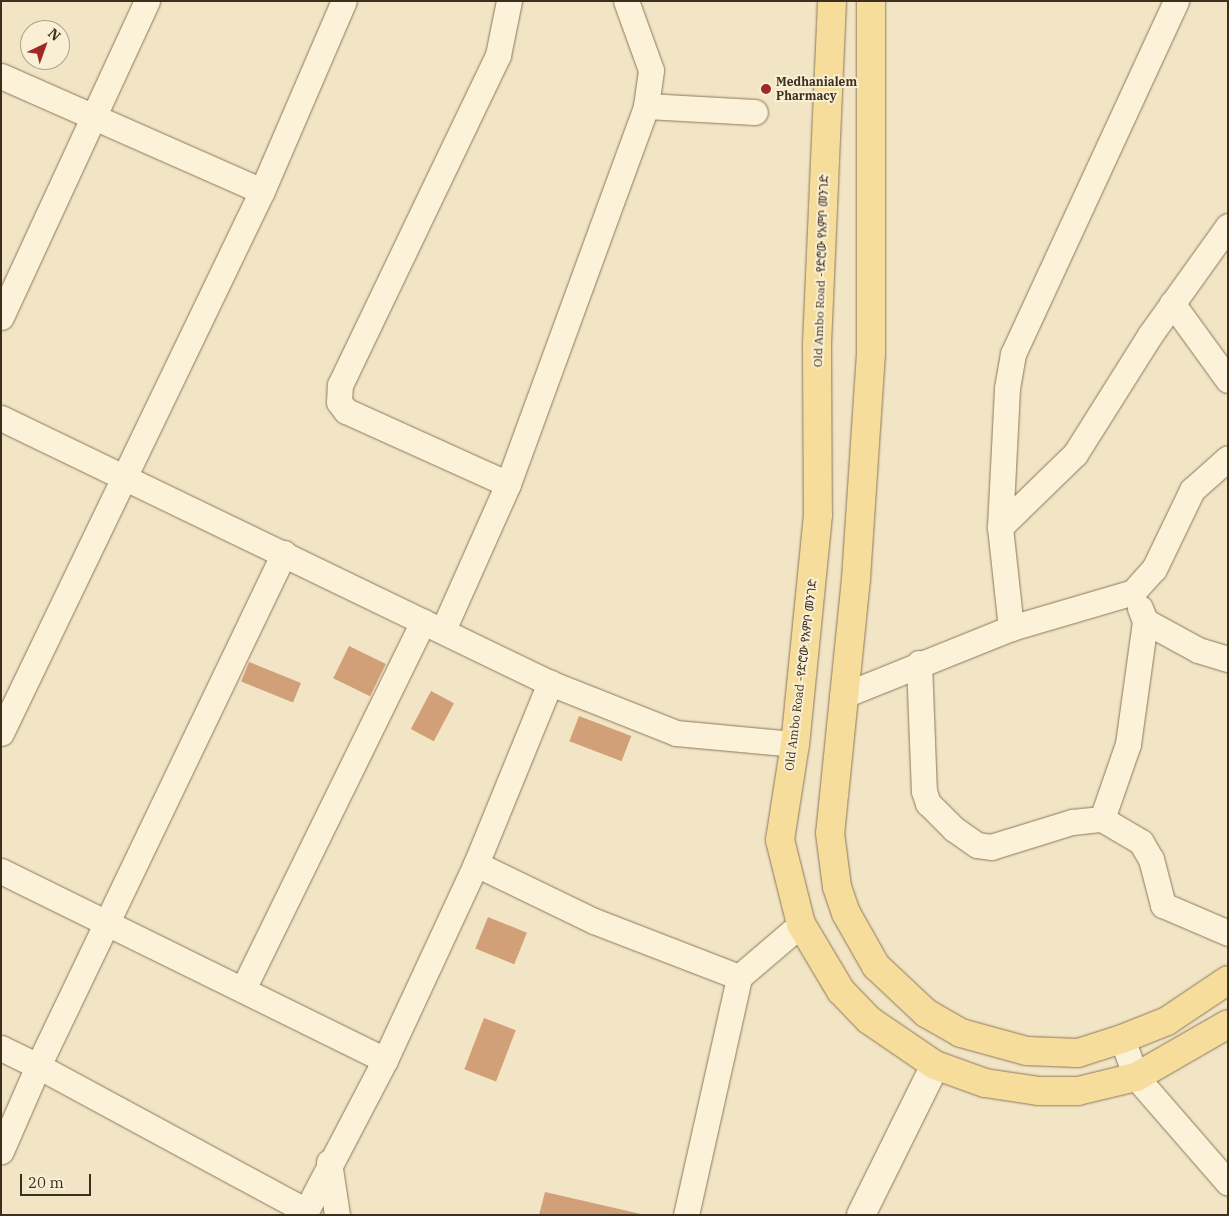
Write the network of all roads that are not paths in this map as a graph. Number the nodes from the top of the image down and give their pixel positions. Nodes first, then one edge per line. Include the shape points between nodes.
1 (147, 1) edge
2 (344, 1) edge
3 (510, 1) edge
4 (626, 1) edge
5 (832, 1) edge
6 (871, 1) edge
7 (1176, 1) edge
8 (1, 76) edge
9 (646, 106) junction
10 (755, 112) dead end
11 (94, 120) junction
12 (262, 191) junction
13 (1228, 226) edge
14 (1172, 303) junction
15 (1, 317) edge
16 (1228, 380) edge
17 (1, 418) edge
18 (1228, 458) edge
19 (126, 479) junction
20 (508, 484) junction
21 (1000, 527) junction
22 (284, 553) junction
23 (1133, 592) junction
24 (1145, 621) junction
25 (433, 625) junction
26 (1012, 628) junction
27 (1228, 659) edge
28 (919, 663) junction
29 (550, 683) junction
30 (842, 696) junction
31 (1, 733) edge
32 (795, 744) junction
33 (1102, 819) junction
34 (476, 864) junction
35 (1, 871) edge
36 (106, 924) junction
37 (801, 924) junction
38 (1228, 933) edge
39 (739, 977) junction
40 (1228, 980) edge
41 (244, 987) junction
42 (1228, 1024) edge
43 (1122, 1039) junction
44 (1, 1048) edge
45 (385, 1060) junction
46 (935, 1065) junction
47 (38, 1066) junction
48 (1136, 1077) junction
49 (1, 1151) edge
50 (329, 1162) junction
51 (1228, 1183) edge
52 (305, 1213) edge
53 (338, 1215) edge
54 (686, 1215) edge
55 (861, 1215) edge

1 - 11 street
2 - 12 street
3 - 20 street via 498,56 340,386 339,402 346,411
4 - 9 street via 651,70
5 - 32 main road, Old Ambo Road -የድሮው የአምቦ መንገድ via 817,346 818,515
6 - 30 main road via 871,353 856,579
7 - 21 street via 1013,354 1007,388
8 - 11 street
9 - 10 street
9 - 20 street
11 - 12 street
11 - 15 street
12 - 19 street
13 - 14 street
14 - 16 street
14 - 21 street via 1075,454
17 - 19 street
18 - 23 street via 1192,490 1154,569
19 - 22 street
19 - 31 street
20 - 25 street
21 - 26 street
22 - 25 street
22 - 36 street
23 - 24 street
23 - 26 street
24 - 27 street via 1198,650
24 - 33 street via 1128,744
25 - 29 street
25 - 41 street
26 - 28 street
28 - 30 street
28 - 33 street via 924,791 928,803 954,829 977,845 991,847 1072,822
29 - 32 street via 676,733
29 - 34 street
30 - 43 main road via 830,833 833,865 846,913 876,966 926,1013 990,1044 1078,1054
32 - 37 main road, Old Ambo Road -የድሮው የአምቦ መንገድ via 780,840
33 - 38 street via 1140,842 1151,859 1163,904
34 - 39 street via 594,921
34 - 45 street
35 - 36 street
36 - 41 street
36 - 47 street
37 - 39 street
37 - 46 main road, Old Ambo Road -የድሮው የአምቦ መንገድ via 818,957 855,1006 907,1049
39 - 54 street
40 - 43 main road via 1167,1021
41 - 45 street
42 - 48 main road, Old Ambo Road -የድሮው የአምቦ መንገድ
43 - 48 street
44 - 47 street
45 - 50 street
46 - 48 main road, Old Ambo Road -የድሮው የአምቦ መንገድ via 985,1083 1039,1091 1078,1091
46 - 55 main road
47 - 49 street
47 - 52 street
48 - 51 street
50 - 52 street
50 - 53 street

